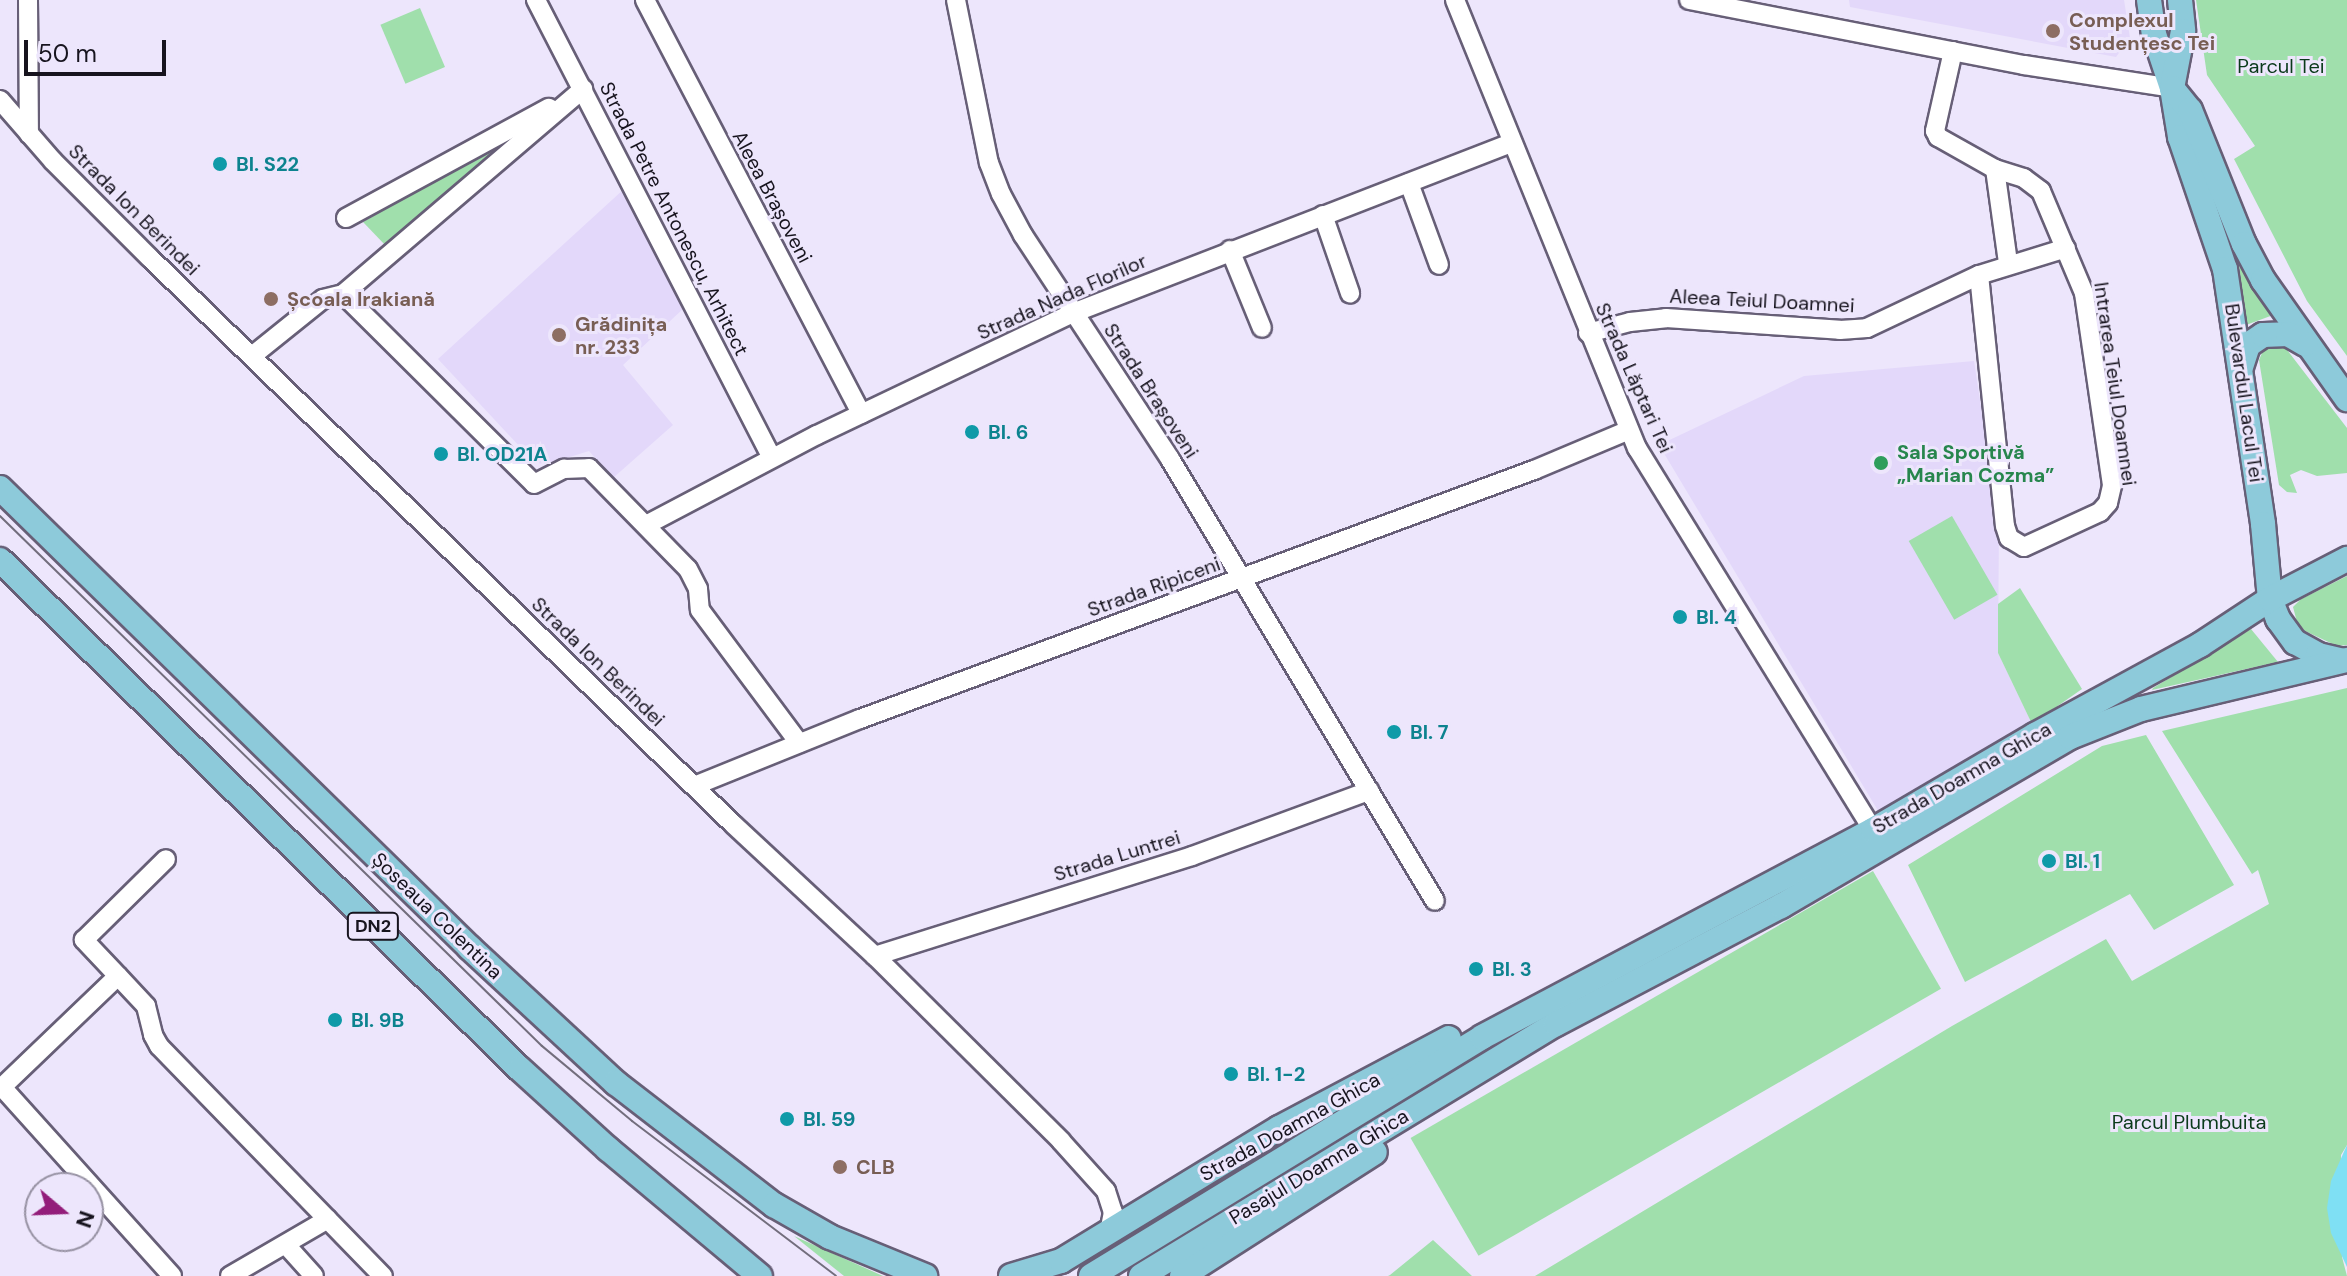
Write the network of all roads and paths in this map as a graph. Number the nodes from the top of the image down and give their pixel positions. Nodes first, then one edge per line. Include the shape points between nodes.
1 (28, 0) edge
2 (536, 0) edge
3 (645, 0) edge
4 (956, 0) edge
5 (1455, 0) edge
6 (1689, 0) edge
7 (2149, 0) edge
8 (2180, 0) edge
9 (1953, 51) junction
10 (2172, 88) junction
11 (583, 89) junction
12 (0, 100) edge
13 (29, 134) junction
14 (1512, 143) junction
15 (1995, 169) junction
16 (1409, 183) junction
17 (1323, 215) junction
18 (346, 218) dead end
19 (2066, 248) junction
20 (1230, 250) junction
21 (2008, 263) junction
22 (1439, 265) dead end
23 (1979, 275) junction
24 (1350, 293) dead end
25 (343, 294) junction
26 (1073, 313) junction
27 (1262, 328) dead end
28 (1588, 333) junction
29 (2307, 346) junction
30 (252, 356) junction
31 (2241, 373) junction
32 (2347, 399) edge
33 (861, 414) junction
34 (1629, 430) junction
35 (772, 458) junction
36 (0, 488) edge
37 (646, 525) junction
38 (2347, 559) edge
39 (0, 560) edge
40 (1243, 578) junction
41 (2270, 599) junction
42 (2347, 660) edge
43 (799, 743) junction
44 (694, 786) junction
45 (1369, 791) junction
46 (1873, 830) junction
47 (166, 859) dead end
48 (1435, 901) dead end
49 (875, 956) junction
50 (118, 976) junction
51 (1632, 982) junction
52 (1572, 987) junction
53 (1482, 1037) joint
54 (1498, 1059) joint
55 (1, 1088) edge
56 (328, 1219) junction
57 (1109, 1233) junction
58 (287, 1246) junction
59 (172, 1276) edge
60 (230, 1276) edge
61 (314, 1276) edge
62 (383, 1276) edge
63 (760, 1276) edge
64 (925, 1276) edge
65 (1011, 1276) edge
66 (1091, 1276) edge
67 (1141, 1276) edge
68 (1182, 1276) edge

1 - 13 street
2 - 11 street, Strada Petre Antonescu, Arhitect
3 - 33 street, Aleea Brașoveni
4 - 26 street, Strada Brașoveni via 989,163 1015,221
5 - 14 street, Strada Lăptari Tei
6 - 9 street
7 - 10 main road, Bulevardul Lacul Tei
8 - 10 main road, Bulevardul Lacul Tei via 2183,31
9 - 10 street
9 - 15 street via 1935,131
10 - 29 main road, Bulevardul Lacul Tei via 2190,110 2255,266
10 - 31 main road, Bulevardul Lacul Tei via 2180,137 2225,269
11 - 18 street
11 - 25 street
11 - 35 street, Strada Petre Antonescu, Arhitect
12 - 13 street, Strada Ion Berindei
13 - 30 street, Strada Ion Berindei
14 - 16 street, Strada Nada Florilor
14 - 28 street, Strada Lăptari Tei
15 - 19 street, Intrarea Teiul Doamnei via 2024,178 2041,191
15 - 21 street
16 - 17 street, Strada Nada Florilor
16 - 22 street
17 - 20 street, Strada Nada Florilor
17 - 24 street
19 - 21 street, Aleea Teiul Doamnei
19 - 23 street, Intrarea Teiul Doamnei via 2084,293 2111,493 2100,512 2024,547 2009,538 2005,526
20 - 26 street, Strada Nada Florilor
20 - 27 street
21 - 23 street, Aleea Teiul Doamnei
23 - 28 street, Aleea Teiul Doamnei via 1867,328 1666,318
25 - 30 street via 323,299
25 - 37 street via 534,484 564,469 589,468
26 - 33 street, Strada Nada Florilor
26 - 40 street, Strada Brașoveni
28 - 34 street, Strada Lăptari Tei
29 - 31 main road via 2288,334 2263,335 2245,349
29 - 32 main road, Bulevardul Lacul Tei
30 - 44 street, Strada Ion Berindei
31 - 41 main road, Bulevardul Lacul Tei
33 - 35 street, Strada Nada Florilor
34 - 40 street, Strada Ripiceni
34 - 46 street, Strada Lăptari Tei
35 - 37 street, Strada Nada Florilor
36 - 64 main road, Șoseaua Colentina / DN2 via 470,948 616,1083 774,1205 830,1237
37 - 43 street via 688,569 700,610
38 - 41 main road, Strada Doamna Ghica
39 - 63 main road, DN2 via 520,1069
40 - 43 street, Strada Ripiceni
40 - 45 street
41 - 42 main road, Bulevardul Lacul Tei via 2286,633 2298,644
41 - 46 main road, Strada Doamna Ghica via 2180,657
42 - 51 main road, Strada Doamna Ghica via 2155,705 2087,729 1794,898
43 - 44 street, Strada Ripiceni
44 - 49 street, Strada Ion Berindei
45 - 48 street
45 - 49 street, Strada Luntrei via 1192,856
46 - 52 main road, Strada Doamna Ghica
47 - 50 street via 84,940
49 - 57 street, Strada Ion Berindei via 1106,1191 1113,1212
50 - 55 street
50 - 56 street via 146,1006 159,1046
51 - 54 main road, Strada Doamna Ghica
51 - 68 main road, Strada Doamna Ghica via 1603,1011
52 - 53 main road, Strada Doamna Ghica
52 - 57 main road, Strada Doamna Ghica via 1500,1009 1279,1128
53 - 66 main road, Pasajul Doamna Ghica
54 - 67 main road, Pasajul Doamna Ghica
55 - 59 street
56 - 58 street
56 - 62 street
57 - 65 main road, Strada Doamna Ghica via 1053,1264
58 - 60 street
58 - 61 street

